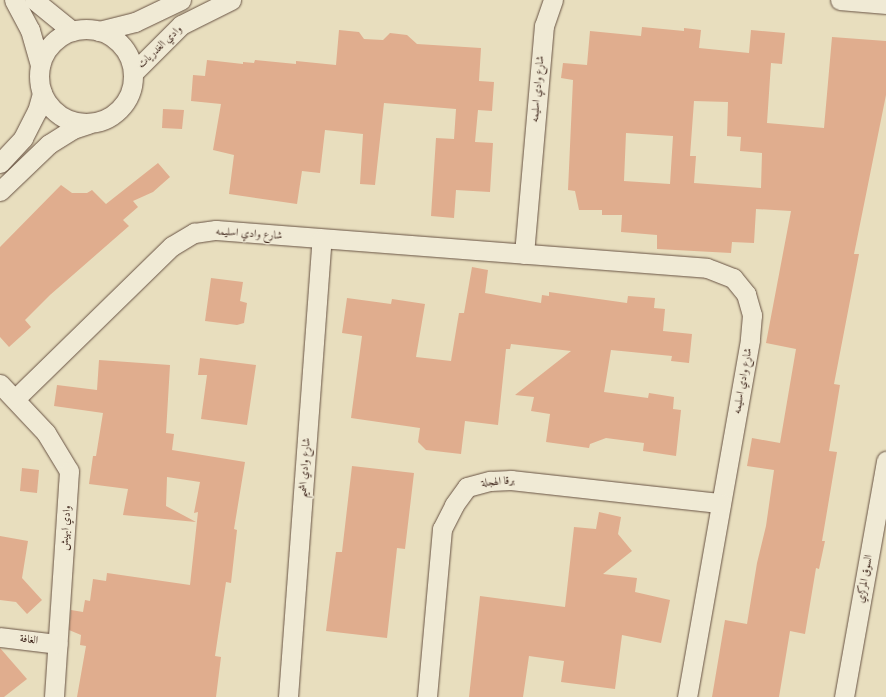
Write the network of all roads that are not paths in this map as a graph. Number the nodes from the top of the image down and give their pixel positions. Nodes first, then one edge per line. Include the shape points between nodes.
1 (14, 0) edge
2 (34, 0) edge
3 (181, 0) edge
4 (231, 0) edge
5 (541, 0) edge
6 (553, 0) edge
7 (840, 0) edge
8 (886, 4) edge
9 (545, 19) junction
10 (72, 31) junction
11 (99, 31) junction
12 (40, 66) junction
13 (133, 73) junction
14 (42, 92) junction
15 (88, 124) junction
16 (0, 163) edge
17 (0, 191) edge
18 (322, 239) junction
19 (524, 254) junction
20 (0, 384) edge
21 (15, 399) junction
22 (886, 461) edge
23 (721, 503) junction
24 (0, 637) edge
25 (58, 644) junction
26 (54, 697) edge
27 (288, 697) edge
28 (427, 697) edge
29 (687, 697) edge
30 (844, 697) edge

1 - 12 street via 30,30
2 - 10 street
3 - 11 street via 136,22
4 - 13 street, وادي الغدريات via 181,25
5 - 9 street, شارع وادي اسليمه
6 - 9 street, شارع وادي اسليمه
7 - 8 street
9 - 19 street, شارع وادي اسليمه
10 - 11 street
10 - 12 street via 55,41
11 - 13 street via 108,34 123,46 132,64
12 - 14 street
13 - 15 street via 130,94 118,112
14 - 15 street via 60,116
14 - 16 street via 37,111 23,138
15 - 17 street via 73,129 49,144
18 - 19 street, شارع وادي اسليمه
18 - 21 street, شارع وادي اسليمه via 216,230 194,234 172,246
18 - 27 street, شارع وادي اشميم
19 - 23 street, شارع وادي اسليمه via 707,268 732,278 746,294 752,315 750,340
20 - 21 street, وادي ابهيش
21 - 25 street, وادي ابهيش via 46,433 69,471
22 - 30 street, السوق المركزي
23 - 28 street, برقا الهجلة via 511,480 490,481 467,487 442,529
23 - 29 street, شارع وادي اسليمه
24 - 25 street, الغافة
25 - 26 street, وادي ابهيش

